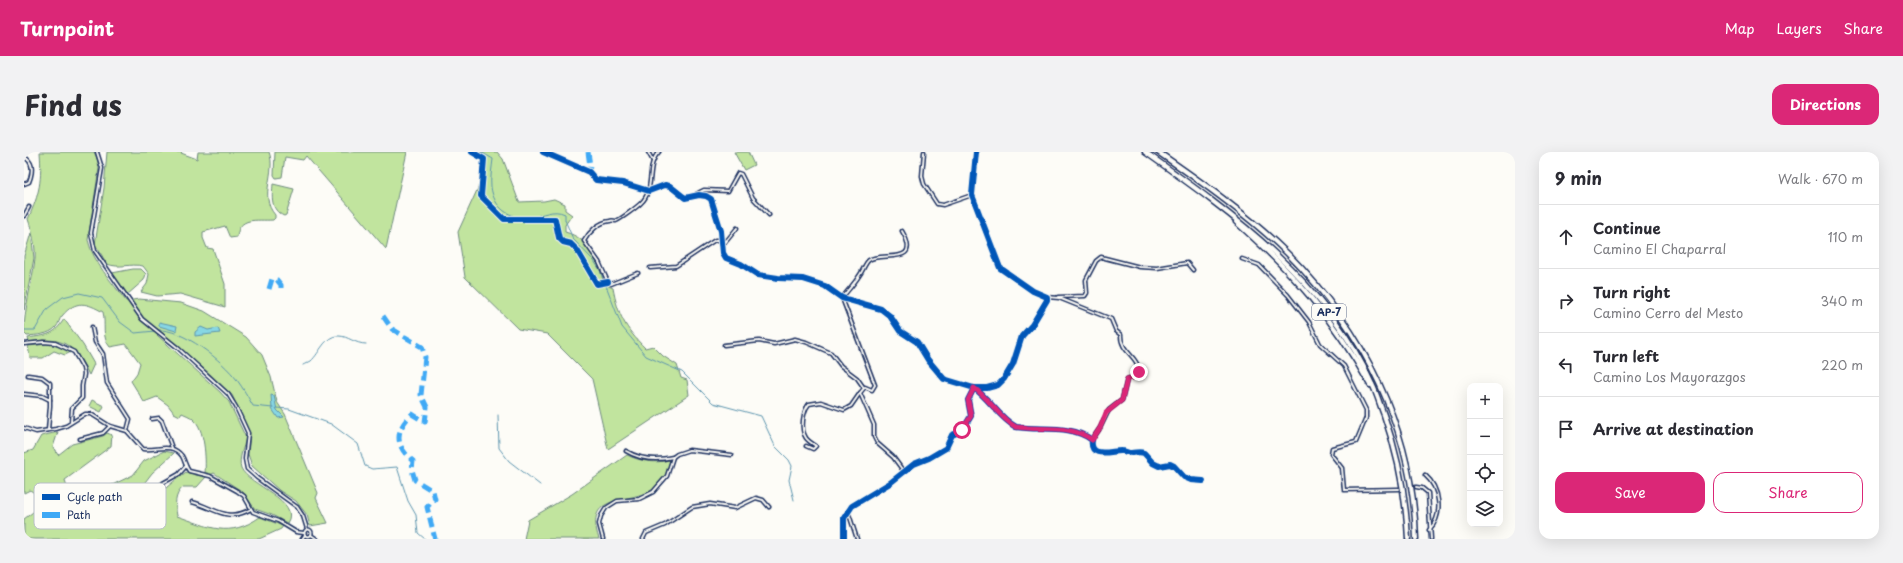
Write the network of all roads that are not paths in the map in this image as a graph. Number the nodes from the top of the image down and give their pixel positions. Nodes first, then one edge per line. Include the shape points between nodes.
1 (97, 152) edge
2 (543, 152) edge
3 (648, 152) edge
4 (659, 152) edge
5 (924, 152) edge
6 (976, 152) edge
7 (1145, 152) edge
8 (1158, 152) edge
9 (24, 157) edge
10 (653, 161) junction
11 (24, 184) edge
12 (649, 191) junction
13 (972, 195) junction
14 (693, 196) junction
15 (29, 207) dead end
16 (769, 215) dead end
17 (24, 216) edge
18 (737, 228) dead end
19 (902, 232) dead end
20 (722, 242) junction
21 (1242, 259) dead end
22 (650, 268) dead end
23 (1193, 270) dead end
24 (638, 273) dead end
25 (1047, 297) junction
26 (1052, 297) junction
27 (842, 298) junction
28 (92, 327) dead end
29 (24, 344) edge
30 (724, 345) dead end
31 (28, 375) dead end
32 (864, 388) junction
33 (974, 388) junction
34 (860, 393) junction
35 (24, 394) edge
36 (50, 400) junction
37 (152, 419) dead end
38 (71, 422) junction
39 (110, 426) junction
40 (24, 428) edge
41 (48, 430) junction
42 (127, 431) junction
43 (80, 440) dead end
44 (1092, 440) junction
45 (806, 446) dead end
46 (172, 448) junction
47 (626, 451) dead end
48 (732, 455) dead end
49 (673, 457) junction
50 (186, 466) junction
51 (904, 473) junction
52 (1425, 475) dead end
53 (1203, 481) dead end
54 (164, 483) edge
55 (1416, 487) dead end
56 (1399, 489) tunnel mouth
57 (192, 502) dead end
58 (769, 507) dead end
59 (251, 509) junction
60 (848, 511) junction
61 (307, 529) junction
62 (1429, 530) junction
63 (305, 534) junction
64 (311, 535) junction
65 (302, 539) edge
66 (317, 539) edge
67 (603, 539) edge
68 (643, 539) edge
69 (844, 539) edge
70 (857, 539) edge
71 (1408, 539) edge
72 (1416, 539) edge
73 (1431, 539) edge

1 - 61 street via 102,168 91,233 95,251 142,319 228,394 248,433 244,459 247,469 297,507
2 - 12 street via 588,172 596,180 623,183
3 - 10 street
4 - 10 street
5 - 13 street via 924,184 937,204 943,206
6 - 13 street
7 - 71 highway, AP-7 via 1268,246 1317,296 1349,340 1366,372 1392,438 1404,495
8 - 72 highway, AP-7 via 1222,198 1262,231 1302,269 1341,315 1368,360 1390,408 1407,467
9 - 11 street via 31,162 32,171 29,182
10 - 12 street
12 - 14 street via 665,185 685,198
12 - 24 street via 642,202 618,220 606,222 592,230 584,241 611,284
13 - 25 street via 1000,268 1033,291
14 - 16 street via 704,190 728,190 738,173 741,174 753,198
14 - 20 street via 706,196 711,199
15 - 17 street
18 - 20 street via 724,244
19 - 27 street via 908,240 905,253 869,260
20 - 22 street via 715,240 676,266
20 - 27 street via 726,258 746,266 758,275 803,279 825,286
21 - 56 street via 1260,265 1288,295 1309,322 1320,344 1344,366 1366,410 1366,418 1356,442 1332,448 1331,454 1342,468 1344,490
23 - 26 street via 1187,263 1157,268 1140,267 1101,257 1096,261 1086,280 1085,296
25 - 26 street
25 - 33 street via 1048,300 1019,342 1013,364 1004,379 998,385
26 - 44 street via 1112,319 1116,330 1121,334 1121,345 1134,359 1139,372 1136,377 1127,379 1122,400 1106,413
27 - 32 street via 875,385 872,390
27 - 33 street via 886,312 900,331 917,342 944,379
28 - 42 street via 95,342 103,354 107,383 130,419
29 - 38 street via 55,343 74,352 83,368 84,378 82,398 72,408
30 - 32 street via 759,341 774,344 795,340 806,342 831,354
31 - 36 street via 48,380
32 - 34 street
33 - 44 street via 1008,423 1016,427 1073,430 1083,433
33 - 51 street via 968,400 971,416 962,430 952,435 946,448 914,464
34 - 45 street via 851,406 844,410 821,402 809,404 804,414 804,432 806,438 816,446 813,450
34 - 51 street via 874,425 877,443
35 - 36 street via 42,396
36 - 41 street
37 - 46 street via 159,418 162,421
38 - 39 street via 88,413
38 - 41 street via 61,428
39 - 42 street
39 - 43 street via 103,432
40 - 41 street via 36,432
42 - 46 street via 143,449
44 - 53 street via 1092,447 1096,451 1108,454 1121,451 1144,453 1158,466 1170,464 1184,477
46 - 50 street via 182,455
47 - 49 street via 650,459
48 - 49 street via 689,450
49 - 67 street via 667,476 653,492 639,499 612,503 603,511 599,524
50 - 54 street via 179,474
50 - 59 street via 191,472 210,476 237,491 246,499
51 - 60 street
52 - 62 street via 1432,480 1438,500 1437,520
55 - 62 street via 1428,493
57 - 59 street via 231,516 240,515
58 - 68 street via 763,500 756,498 735,508 699,505 686,510 666,525 646,533
59 - 63 street
60 - 69 street via 844,523
60 - 70 street
61 - 63 street
61 - 64 street
62 - 73 street
63 - 64 street
63 - 65 street
64 - 66 street

